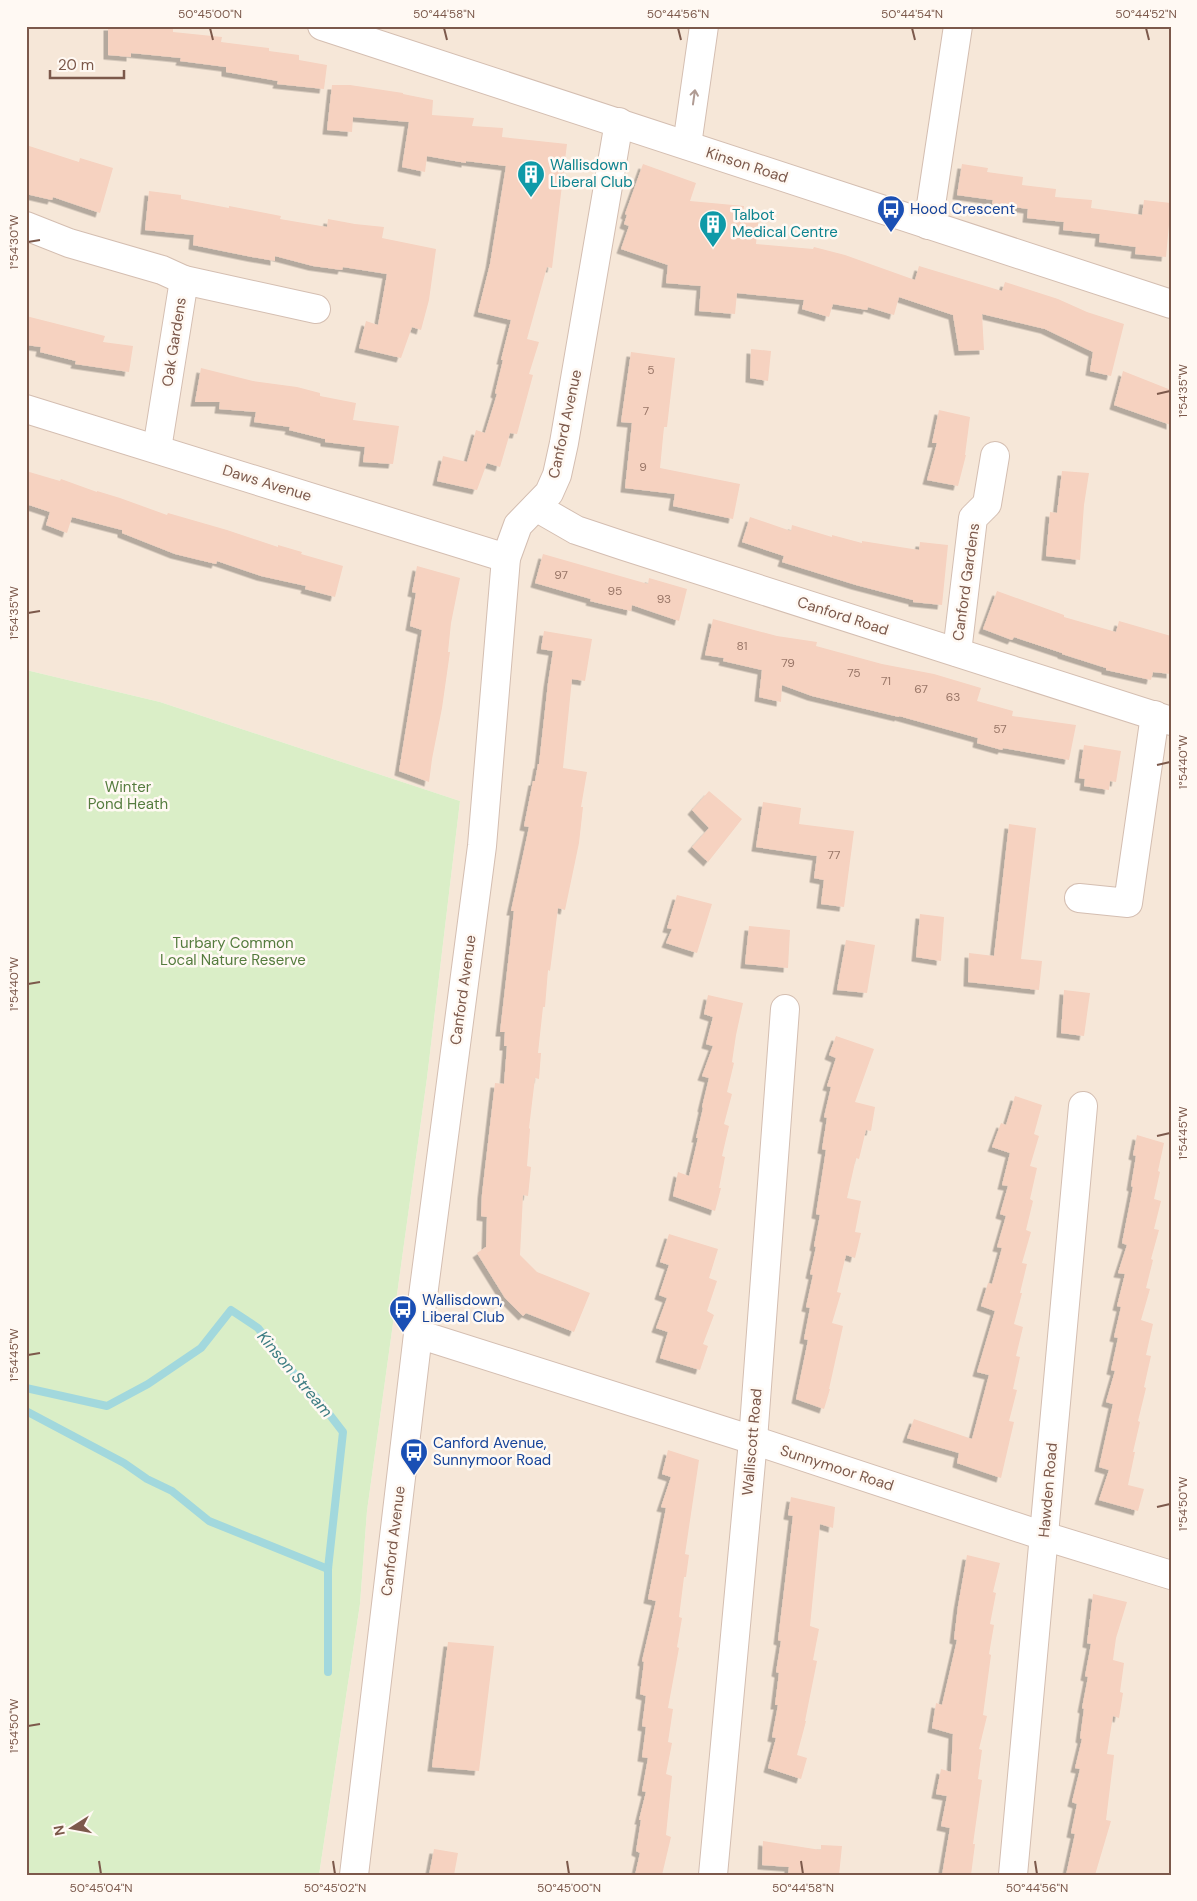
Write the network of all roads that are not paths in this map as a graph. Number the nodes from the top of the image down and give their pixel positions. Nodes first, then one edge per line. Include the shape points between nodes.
1 (322, 26) edge
2 (704, 26) edge
3 (958, 26) edge
4 (619, 122) junction
5 (687, 145) junction
6 (928, 225) junction
7 (26, 226) edge
8 (184, 280) junction
9 (1171, 304) edge
10 (316, 309) dead end
11 (26, 409) edge
12 (157, 449) junction
13 (995, 456) dead end
14 (536, 506) junction
15 (506, 558) junction
16 (957, 652) junction
17 (1163, 718) edge
18 (1079, 898) dead end
19 (785, 1008) dead end
20 (1083, 1106) dead end
21 (418, 1334) junction
22 (753, 1440) junction
23 (1044, 1536) junction
24 (1171, 1575) edge
25 (354, 1875) edge
26 (713, 1875) edge
27 (1013, 1875) edge

1 - 4 street, Kinson Road
5 -> 2 street
3 - 6 street
4 - 5 street, Kinson Road
4 - 14 street, Canford Avenue via 564,443 557,475 549,492
5 - 6 street, Kinson Road
6 - 9 street, Kinson Road
7 - 8 street
8 - 10 street, Oak Gardens
8 - 12 street, Oak Gardens
11 - 12 street, Daws Avenue
12 - 15 street, Daws Avenue
13 - 16 street, Canford Gardens via 987,504 973,518
14 - 15 street, Canford Avenue via 518,526
14 - 16 street, Canford Road via 576,530
15 - 21 street, Canford Avenue via 481,855
16 - 17 street, Canford Road
17 - 18 street, Canford Road via 1128,903
19 - 22 street, Walliscott Road
20 - 23 street, Hawden Road
21 - 22 street, Sunnymoor Road
21 - 25 street, Canford Avenue
22 - 23 street, Sunnymoor Road
22 - 26 street, Walliscott Road
23 - 24 street, Sunnymoor Road
23 - 27 street, Hawden Road

